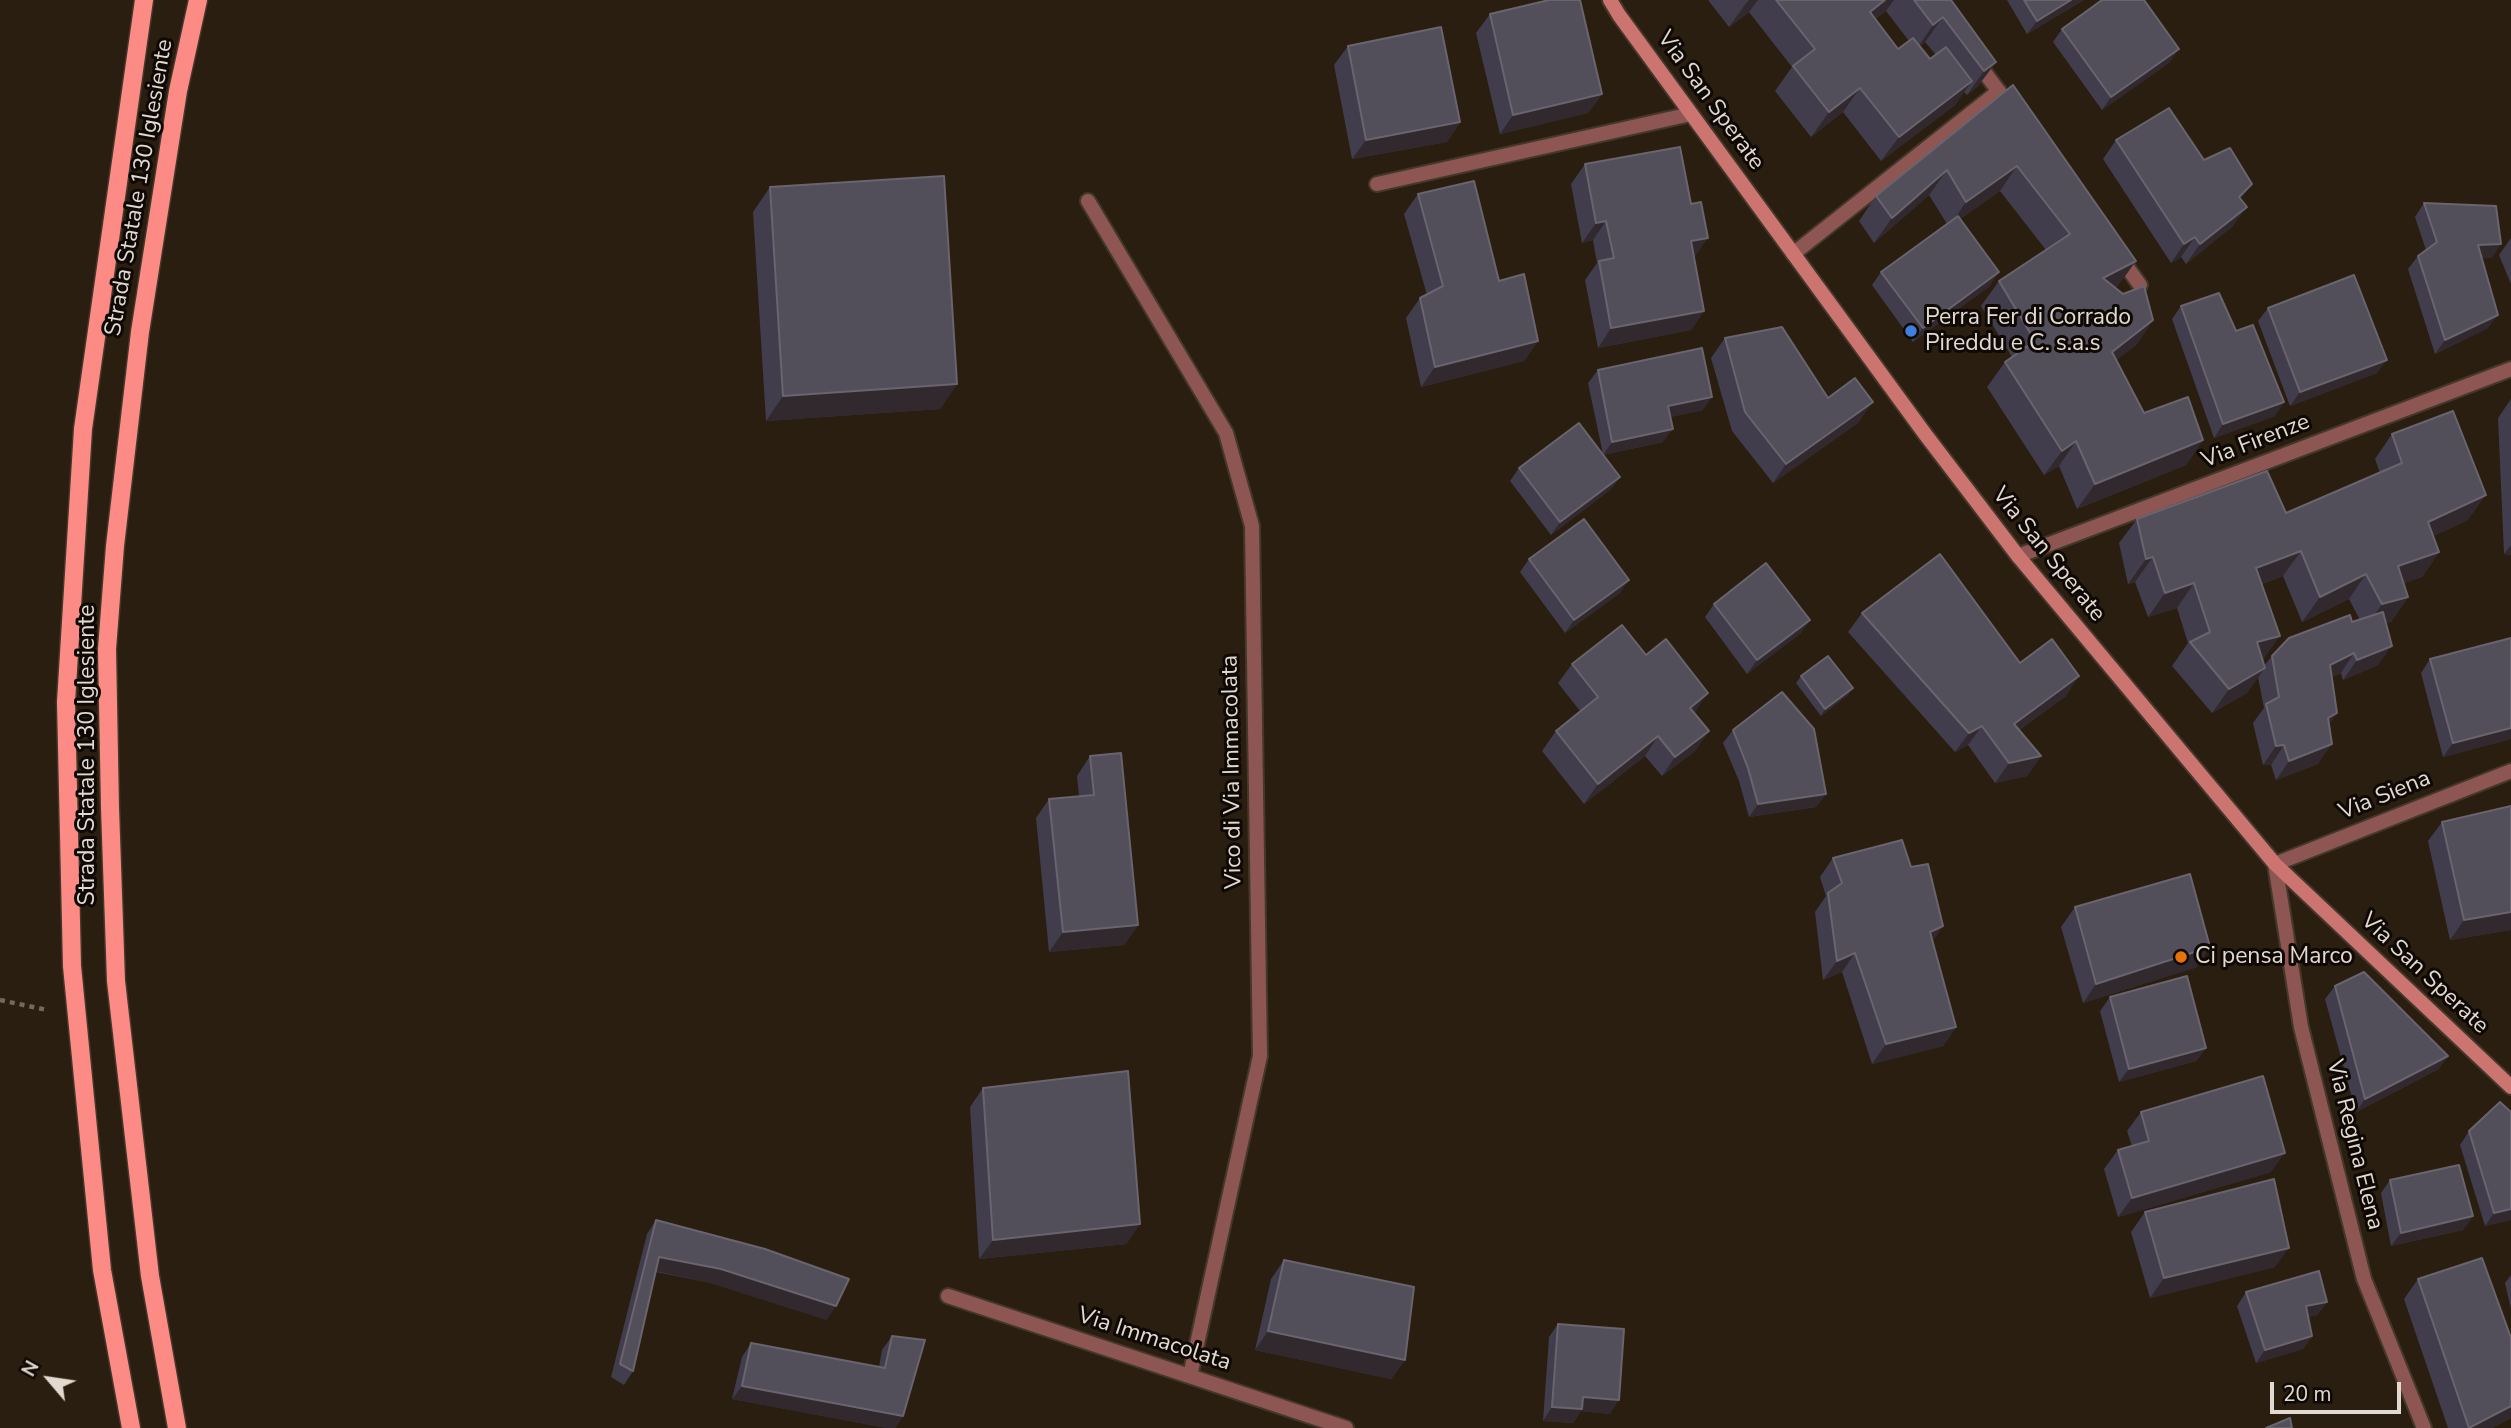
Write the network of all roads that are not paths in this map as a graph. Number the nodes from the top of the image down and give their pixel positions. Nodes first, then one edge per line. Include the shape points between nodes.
1 (144, 0) edge
2 (198, 0) edge
3 (1610, 0) edge
4 (1969, 51) edge
5 (1999, 91) junction
6 (1691, 114) junction
7 (2022, 124) edge
8 (1377, 184) dead end
9 (1088, 201) dead end
10 (2109, 242) edge
11 (1793, 254) junction
12 (2140, 285) edge
13 (2511, 369) edge
14 (2018, 556) junction
15 (2511, 771) edge
16 (2275, 864) junction
17 (2511, 1087) edge
18 (948, 1296) dead end
19 (1190, 1376) junction
20 (131, 1428) edge
21 (177, 1428) edge
22 (1346, 1428) edge
23 (2424, 1428) edge

1 - 20 main road, Strada Statale 130 Iglesiente via 83,429 66,702 72,966 102,1270
2 - 21 main road, Strada Statale 130 Iglesiente via 178,91 140,332 107,649 116,981 150,1276
3 - 6 street, Via San Sperate
4 - 5 street
5 - 7 street
5 - 11 street
6 - 8 street
6 - 11 street, Via San Sperate
9 - 19 street, Vico di Via Immacolata via 1226,433 1252,526 1260,1056
10 - 12 street
11 - 14 street, Via San Sperate
13 - 14 street, Via Firenze
14 - 16 street, Via San Sperate
15 - 16 street, Via Siena
16 - 17 street, Via San Sperate
16 - 23 street, Via Regina Elena via 2301,1027 2364,1279
18 - 19 street, Via Immacolata
19 - 22 street, Via Immacolata

